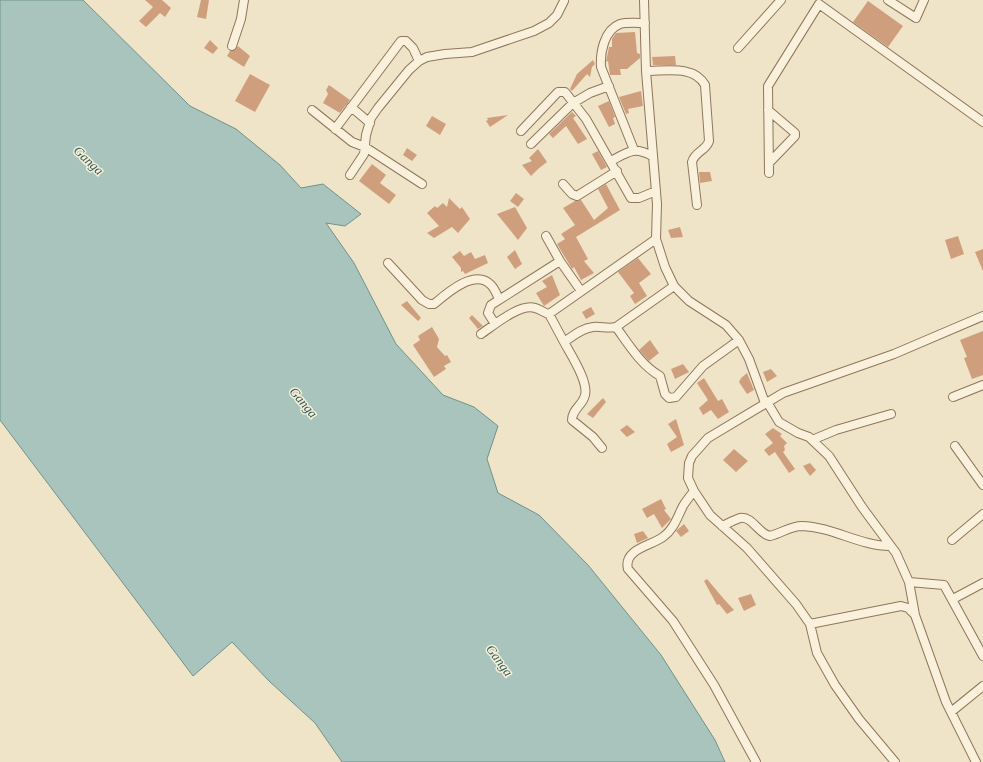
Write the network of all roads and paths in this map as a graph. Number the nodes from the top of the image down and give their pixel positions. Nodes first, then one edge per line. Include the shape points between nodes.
1 (244, 0) edge
2 (563, 0) edge
3 (644, 0) edge
4 (781, 0) edge
5 (888, 0) edge
6 (924, 0) edge
7 (818, 1) edge
8 (645, 23) junction
9 (232, 46) dead end
10 (738, 48) dead end
11 (419, 61) junction
12 (646, 71) junction
13 (609, 86) junction
14 (573, 103) junction
15 (351, 107) junction
16 (312, 110) dead end
17 (768, 110) junction
18 (983, 122) edge
19 (370, 123) junction
20 (335, 129) junction
21 (520, 131) dead end
22 (531, 144) dead end
23 (365, 147) junction
24 (634, 150) junction
25 (652, 156) junction
26 (611, 161) junction
27 (769, 162) junction
28 (617, 171) junction
29 (769, 172) dead end
30 (350, 175) dead end
31 (422, 184) dead end
32 (563, 184) dead end
33 (656, 192) junction
34 (697, 205) dead end
35 (546, 236) dead end
36 (656, 239) junction
37 (560, 261) junction
38 (388, 263) dead end
39 (674, 286) junction
40 (581, 291) junction
41 (499, 299) junction
42 (549, 314) junction
43 (983, 316) edge
44 (495, 324) junction
45 (616, 327) junction
46 (481, 334) dead end
47 (739, 340) junction
48 (564, 342) junction
49 (983, 385) edge
50 (953, 397) dead end
51 (766, 403) junction
52 (891, 414) dead end
53 (812, 440) junction
54 (955, 446) dead end
55 (602, 448) dead end
56 (983, 485) edge
57 (694, 491) junction
58 (983, 514) edge
59 (722, 526) junction
60 (952, 540) dead end
61 (890, 546) junction
62 (909, 582) junction
63 (983, 583) edge
64 (953, 600) junction
65 (915, 615) junction
66 (810, 624) junction
67 (983, 656) edge
68 (983, 686) edge
69 (951, 712) junction
70 (756, 762) edge
71 (895, 762) edge
72 (976, 762) edge

1 - 9 street via 242,19
2 - 11 street via 557,15 534,31 472,52 427,57
3 - 8 street
4 - 10 street
5 - 6 street via 916,18
7 - 17 street via 770,80
7 - 18 street
8 - 12 street
8 - 13 street via 621,24 607,35 601,67
11 - 15 street via 413,48 406,41 401,41
11 - 19 street via 386,97
12 - 25 street
12 - 34 street via 694,73 706,85 709,141 705,148 697,152 692,162
13 - 14 street
13 - 24 street
14 - 21 street via 565,92 558,92
14 - 22 street
14 - 26 street via 586,119
15 - 19 street
15 - 20 street
16 - 20 street
17 - 27 street
17 - 27 street via 795,133 795,136
19 - 23 street
20 - 23 street via 352,142
23 - 30 street via 364,154
23 - 31 street
24 - 25 street
24 - 26 street
25 - 33 street
26 - 28 street
27 - 29 street
28 - 32 street via 577,196
28 - 33 street via 631,198
33 - 36 street
35 - 37 street
36 - 39 street
36 - 40 street
37 - 40 street
37 - 41 street
38 - 41 street via 422,300 429,304 434,304 472,280 491,285
39 - 45 street
39 - 47 street via 689,301 726,325
40 - 42 street
41 - 44 street via 488,309 489,316
42 - 44 street via 529,307 520,309
42 - 48 street
43 - 51 street via 894,354 783,393
44 - 46 street
45 - 47 street via 649,370 660,376 665,394 669,398 676,397 703,366
45 - 48 street via 583,329
47 - 51 street
48 - 55 street via 586,388 584,399 575,410 572,420
49 - 50 street
51 - 53 street via 784,426
51 - 57 street via 708,438 695,451 688,468 688,478
52 - 53 street
53 - 61 street via 829,456
54 - 56 street
57 - 59 street via 710,515
57 - 70 street via 671,530 664,537 636,550 626,563 628,569 673,621 714,685
58 - 60 street
59 - 61 street via 740,518 751,521 766,535 775,535 789,528 811,527 868,543
59 - 66 street via 757,560 806,616
61 - 62 street
62 - 64 street via 944,585
62 - 65 street
63 - 64 street
64 - 67 street
65 - 66 street via 908,608 901,606
65 - 69 street
66 - 71 street via 817,653 835,684 858,719
68 - 69 street
69 - 72 street

